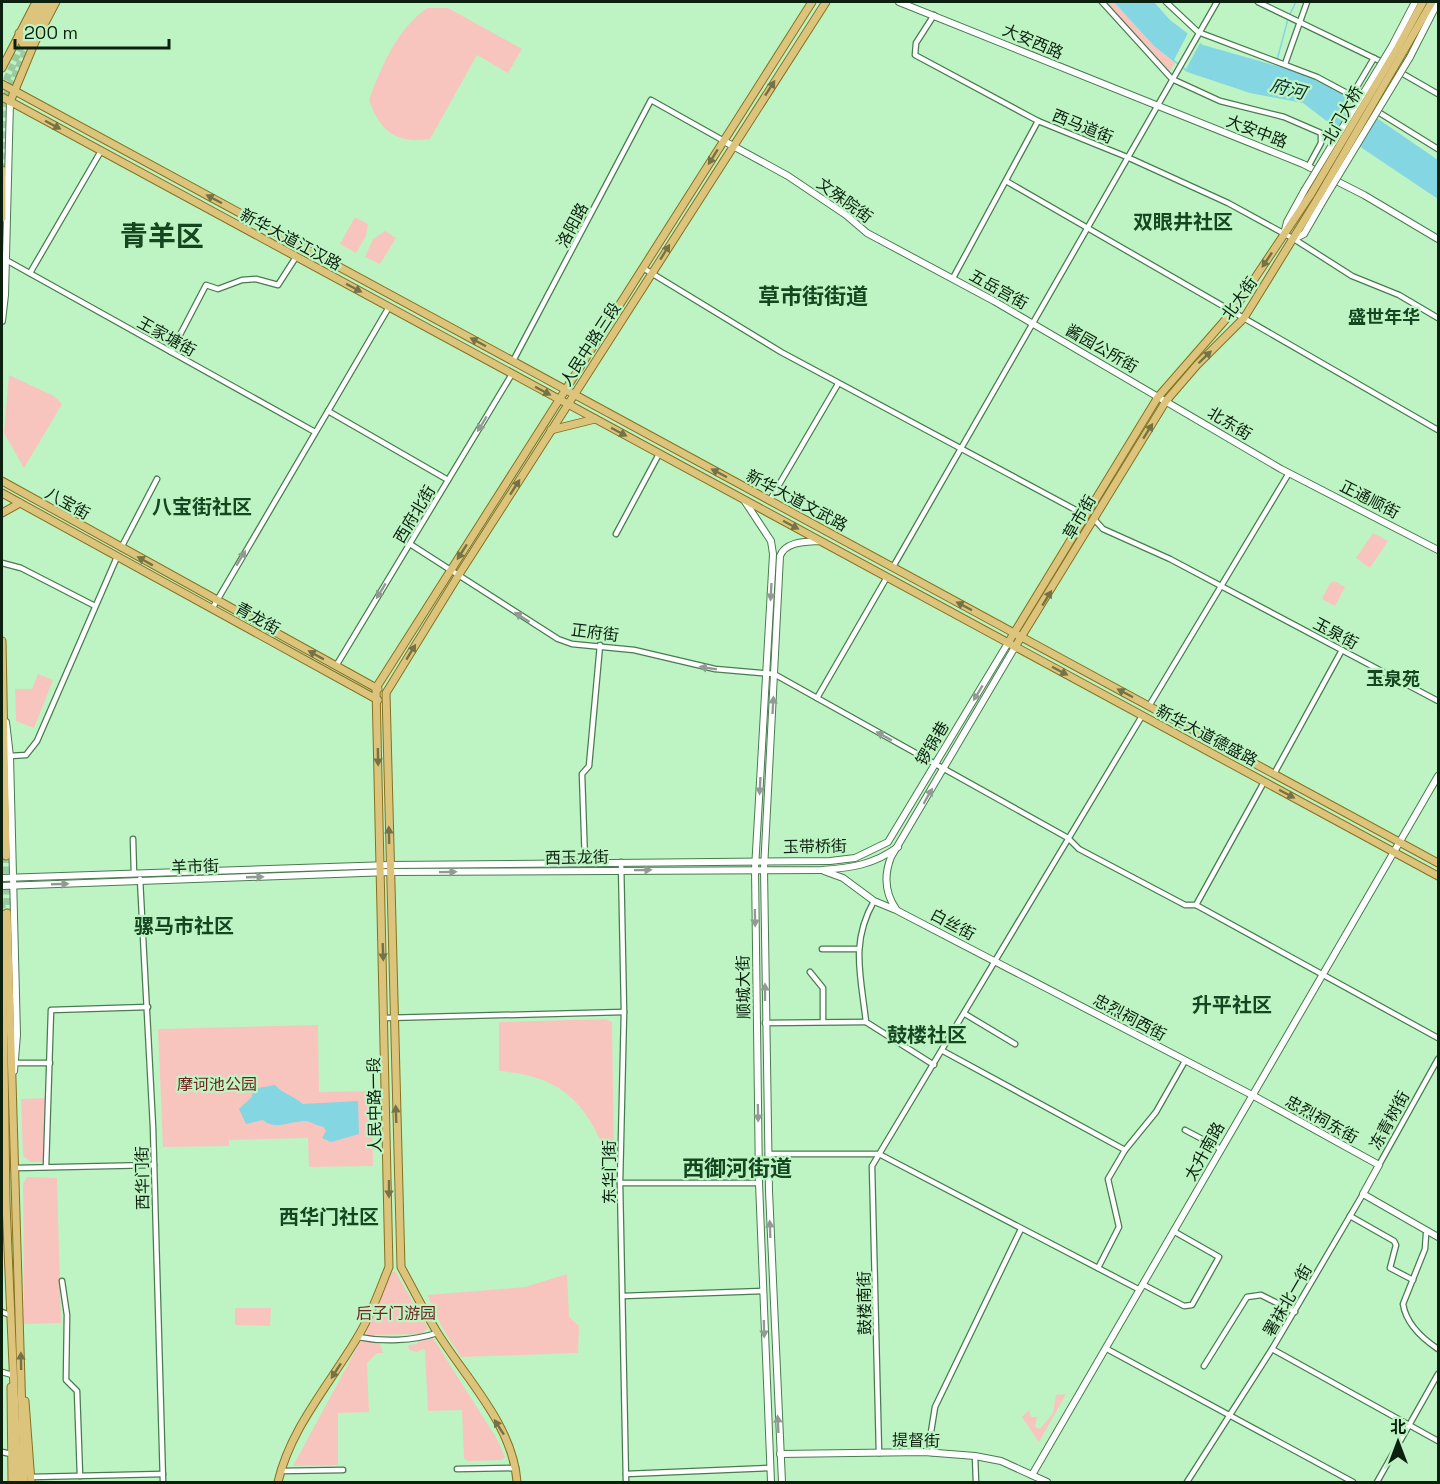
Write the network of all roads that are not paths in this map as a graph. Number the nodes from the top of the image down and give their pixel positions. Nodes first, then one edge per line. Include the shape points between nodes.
1 (36, 2) edge
2 (44, 2) edge
3 (50, 2) edge
4 (56, 2) edge
5 (813, 2) edge
6 (826, 2) edge
7 (899, 2) edge
8 (1102, 2) edge
9 (1166, 2) edge
10 (1217, 2) edge
11 (1258, 2) edge
12 (1307, 2) edge
13 (1415, 2) edge
14 (1423, 2) edge
15 (1432, 2) edge
16 (1438, 2) edge
17 (934, 15) junction
18 (1298, 19) junction
19 (1196, 35) junction
20 (27, 39) junction
21 (1400, 51) junction
22 (1374, 58) junction
23 (1283, 63) junction
24 (2, 68) edge
25 (1172, 79) junction
26 (2, 84) edge
27 (13, 90) junction
28 (1438, 94) edge
29 (1352, 95) junction
30 (2, 97) edge
31 (10, 102) junction
32 (1156, 106) junction
33 (2, 109) edge
34 (1038, 121) junction
35 (724, 141) junction
36 (732, 145) junction
37 (1438, 150) edge
38 (101, 151) junction
39 (1127, 157) junction
40 (1308, 166) junction
41 (2, 170) edge
42 (1006, 181) junction
43 (1314, 196) junction
44 (2, 219) edge
45 (1087, 227) junction
46 (1285, 234) junction
47 (1294, 239) junction
48 (1438, 239) edge
49 (296, 257) junction
50 (6, 260) junction
51 (643, 268) junction
52 (30, 273) junction
53 (651, 273) junction
54 (953, 278) junction
55 (389, 307) junction
56 (1233, 311) junction
57 (1244, 318) junction
58 (1438, 318) edge
59 (2, 321) edge
60 (1033, 323) junction
61 (171, 352) junction
62 (513, 361) junction
63 (512, 374) junction
64 (838, 384) junction
65 (566, 390) junction
66 (574, 394) junction
67 (1158, 397) junction
68 (560, 400) junction
69 (1166, 401) junction
70 (568, 404) junction
71 (328, 411) junction
72 (596, 419) junction
73 (551, 430) junction
74 (1438, 430) edge
75 (315, 432) junction
76 (962, 448) junction
77 (659, 454) junction
78 (1289, 473) junction
79 (157, 479) dead end
80 (448, 480) junction
81 (2, 481) edge
82 (2, 493) edge
83 (744, 500) junction
84 (770, 500) junction
85 (20, 503) junction
86 (2, 513) edge
87 (1085, 514) junction
88 (1094, 519) junction
89 (616, 534) dead end
90 (820, 541) junction
91 (410, 544) junction
92 (121, 548) junction
93 (1438, 550) edge
94 (117, 557) junction
95 (2, 563) edge
96 (893, 567) junction
97 (450, 570) junction
98 (458, 576) junction
99 (887, 577) junction
100 (1221, 586) junction
101 (216, 600) junction
102 (95, 606) junction
103 (212, 609) junction
104 (1019, 636) junction
105 (2, 641) edge
106 (600, 645) junction
107 (1012, 645) junction
108 (1342, 650) junction
109 (336, 666) junction
110 (766, 674) junction
111 (774, 674) junction
112 (376, 688) junction
113 (386, 693) junction
114 (817, 698) junction
115 (376, 699) junction
116 (1438, 701) edge
117 (386, 704) junction
118 (1149, 706) junction
119 (3, 709) edge
120 (1142, 716) junction
121 (10, 756) junction
122 (935, 765) junction
123 (944, 769) junction
124 (1274, 774) junction
125 (1438, 776) edge
126 (1264, 782) junction
127 (1068, 838) junction
128 (133, 839) dead end
129 (1398, 841) junction
130 (898, 847) junction
131 (873, 851) joint
132 (1392, 851) junction
133 (6, 856) dead end
134 (756, 860) junction
135 (765, 860) junction
136 (585, 862) junction
137 (621, 862) junction
138 (1438, 863) edge
139 (380, 869) junction
140 (389, 869) junction
141 (755, 869) junction
142 (764, 869) junction
143 (621, 870) junction
144 (821, 870) junction
145 (137, 873) junction
146 (1438, 876) edge
147 (2, 878) edge
148 (13, 878) junction
149 (140, 881) junction
150 (2, 886) edge
151 (14, 886) junction
152 (874, 901) junction
153 (1196, 905) junction
154 (896, 910) junction
155 (5, 913) edge
156 (822, 949) dead end
157 (858, 949) junction
158 (997, 963) junction
159 (810, 972) dead end
160 (1323, 973) junction
161 (148, 1007) junction
162 (624, 1012) junction
163 (965, 1014) junction
164 (385, 1018) junction
165 (394, 1018) junction
166 (823, 1022) junction
167 (866, 1022) junction
168 (765, 1023) junction
169 (1438, 1038) edge
170 (1015, 1044) dead end
171 (943, 1051) junction
172 (2, 1059) edge
173 (1438, 1059) edge
174 (1185, 1060) junction
175 (16, 1063) junction
176 (50, 1063) junction
177 (934, 1065) junction
178 (14, 1071) junction
179 (4, 1073) junction
180 (1252, 1095) junction
181 (1185, 1130) dead end
182 (3, 1138) edge
183 (16, 1139) junction
184 (1220, 1148) junction
185 (1125, 1150) junction
186 (768, 1154) junction
187 (879, 1154) junction
188 (154, 1165) junction
189 (1379, 1165) junction
190 (16, 1167) junction
191 (46, 1167) junction
192 (620, 1183) junction
193 (759, 1183) junction
194 (1363, 1194) junction
195 (4, 1202) edge
196 (1350, 1216) junction
197 (1021, 1228) junction
198 (1175, 1232) junction
199 (1426, 1234) dead end
200 (1438, 1237) edge
201 (5, 1256) edge
202 (389, 1267) junction
203 (401, 1267) junction
204 (1098, 1268) junction
205 (1413, 1280) junction
206 (62, 1281) dead end
207 (1142, 1288) junction
208 (763, 1291) junction
209 (623, 1296) junction
210 (2, 1312) edge
211 (1295, 1312) junction
212 (10, 1315) junction
213 (437, 1333) junction
214 (358, 1337) junction
215 (1107, 1349) junction
216 (1272, 1349) junction
217 (1438, 1349) edge
218 (1204, 1366) dead end
219 (2, 1372) edge
220 (1438, 1374) edge
221 (12, 1376) junction
222 (22, 1385) junction
223 (1229, 1417) junction
224 (1410, 1425) junction
225 (1438, 1441) edge
226 (2, 1452) edge
227 (879, 1453) junction
228 (933, 1453) junction
229 (11, 1454) junction
230 (780, 1454) junction
231 (975, 1456) junction
232 (516, 1468) junction
233 (770, 1468) junction
234 (457, 1469) dead end
235 (343, 1470) dead end
236 (281, 1471) junction
237 (163, 1474) junction
238 (626, 1474) junction
239 (1032, 1474) junction
240 (80, 1476) junction
241 (93, 1476) junction
242 (31, 1480) edge
243 (12, 1482) edge
244 (18, 1482) edge
245 (24, 1482) edge
246 (94, 1482) edge
247 (163, 1482) edge
248 (278, 1482) edge
249 (517, 1482) edge
250 (626, 1482) edge
251 (771, 1482) edge
252 (782, 1482) edge
253 (976, 1482) edge
254 (1047, 1482) edge
255 (1187, 1482) edge
256 (1353, 1482) edge
257 (1377, 1482) edge

1 - 20 main road
2 - 20 main road
3 - 20 main road
4 - 20 main road
5 - 35 main road, 人民中路三段
36 -> 6 main road, 人民中路三段
7 - 17 main road, 大安西路
8 - 25 street
9 - 19 street
10 - 19 street
11 - 18 street
12 - 18 street
13 - 21 main road
14 - 21 main road
15 - 21 main road
16 - 21 main road
17 - 32 main road, 大安西路
17 - 34 street, 西马道街 via 916,43 915,55
18 - 22 street
18 - 23 street
19 - 23 street
19 - 25 street
20 - 24 main road
20 - 27 main road
21 - 43 main road, 北门大桥, bridge
21 - 43 main road, bridge
22 - 28 street
22 - 29 street
23 - 29 street
25 - 32 street
25 - 40 street via 1220,101 1284,117 1321,133 1321,143
26 - 27 main road, 新华大道江汉路
27 - 31 main road
62 -> 27 main road, 新华大道江汉路
29 - 37 street
30 - 31 main road, 新华大道江汉路
31 - 33 main road
31 -> 38 main road, 新华大道江汉路
31 - 50 main road
32 - 39 street
32 - 40 main road, 大安中路
34 - 39 street, 西马道街
34 - 42 street
35 - 36 main road, 文殊院街
35 -> 51 main road, 人民中路三段
35 - 62 street, 洛阳路 via 651,100
53 -> 36 main road, 人民中路三段
36 - 54 main road, 文殊院街 via 788,176 867,233
38 - 49 main road, 新华大道江汉路
38 - 52 street
39 - 45 street
39 - 46 street, 西马道街
40 - 48 main road, 大安中路
41 - 44 main road
42 - 45 street
42 - 54 street
43 - 46 main road, 北大街
43 - 47 main road, 北大街
45 - 56 street
45 - 60 street
46 - 47 street, 西马道街
46 -> 56 main road, 北大街
47 - 57 main road, 北大街
47 - 58 street, 西马道街 via 1352,276 1399,295
49 -> 55 main road, 新华大道江汉路
49 - 61 street via 278,285 256,279 218,289 206,285
50 - 52 street, 王家塘街
50 - 59 main road
51 - 53 street
51 - 65 main road, 人民中路三段
52 - 61 street, 王家塘街
53 - 64 street
53 - 66 main road, 人民中路三段
54 - 60 main road, 五岳宫街
55 - 63 main road, 新华大道江汉路
55 - 71 street
56 - 57 street
56 - 67 main road, 北大街
69 -> 57 main road, 北大街
57 - 74 street
60 - 67 main road, 酱园公所街
60 - 76 street
61 - 75 street, 王家塘街
62 - 65 main road, 新华大道江汉路
63 -> 68 main road, 新华大道江汉路
63 -> 80 street, 西府北街
64 - 76 street
64 - 84 street
65 - 66 main road, 新华大道文武路
65 - 68 main road, 人民中路三段
66 - 70 main road, 人民中路三段
84 -> 66 main road, 新华大道文武路
67 - 69 main road, 北东街
67 - 87 main road, 草市街
68 - 70 main road, 新华大道江汉路
68 -> 97 main road, 人民中路三段
69 - 78 main road, 北东街
88 -> 69 main road, 草市街
70 - 72 main road, 新华大道文武路
70 - 73 main road, 人民中路三段
71 - 75 street
71 - 80 street
72 - 73 main road
72 -> 77 main road, 新华大道文武路
98 -> 73 main road, 人民中路三段
101 -> 75 street
76 - 87 street
76 - 96 street
77 - 83 main road, 新华大道文武路
77 - 89 street
78 - 93 main road, 正通顺街
78 - 100 street
79 - 92 street
80 - 91 street, 西府北街
81 - 92 main road, 八宝街
82 - 85 main road, 八宝街
83 -> 90 main road, 新华大道文武路
83 -> 110 main road, 顺城大街 via 772,546
84 - 96 main road, 新华大道文武路
85 - 86 main road
85 - 94 main road, 八宝街
87 - 104 main road, 草市街
88 - 100 street, 玉泉街 via 1102,529 1140,543
104 -> 88 main road, 草市街
90 - 99 main road, 新华大道文武路
90 - 111 main road, 顺城大街 via 792,544 781,552
91 - 97 street, 正府街
91 -> 109 street, 西府北街
101 -> 92 main road, 青龙街
94 - 102 street
94 - 103 main road, 青龙街
95 - 102 street via 21,568
104 -> 96 main road, 新华大道文武路
97 - 98 street, 正府街
97 - 112 main road, 人民中路三段
106 -> 98 street, 正府街 via 558,639
113 -> 98 main road, 人民中路三段
99 - 107 main road, 新华大道文武路
99 - 114 street
100 - 108 street, 玉泉街
100 - 118 street
101 - 103 street
109 -> 101 main road, 青龙街
102 - 121 street via 37,741 26,754
103 - 115 main road, 青龙街
104 - 107 main road, 草市街
118 -> 104 main road, 新华大道德盛路
105 - 119 main road
110 -> 106 street, 正府街 via 701,667
106 - 136 street via 589,766 582,774
107 -> 120 main road, 新华大道德盛路
107 -> 122 main road, 锣锅巷
107 - 123 main road, 锣锅巷
108 - 116 street, 玉泉街
108 - 124 street
109 - 112 main road, 青龙街
110 - 111 street, 正府街
110 -> 134 main road, 顺城大街
111 - 114 street
135 -> 111 main road, 顺城大街
112 - 113 main road, 青龙街
112 - 115 main road
113 - 117 main road
122 -> 114 street
115 - 117 main road, 青龙街
115 -> 139 main road, 人民中路一段
140 -> 117 main road, 人民中路一段
118 - 124 main road, 新华大道德盛路
119 - 121 main road
119 - 133 main road
120 - 126 main road, 新华大道德盛路
120 - 127 street, 鼓楼南街
121 - 148 main road
122 - 123 street
122 - 131 main road, 锣锅巷 via 888,842
123 - 127 street
130 -> 123 main road, 锣锅巷
124 - 129 main road, 新华大道德盛路
125 - 129 main road, 太升南路
126 -> 132 main road, 新华大道德盛路
126 - 153 street
127 - 153 street via 1079,849 1185,905
127 - 158 street, 鼓楼南街
128 - 145 street, 西华门街
129 - 132 main road, 太升南路
129 - 138 main road, 新华大道德盛路
130 - 144 main road via 864,865
130 - 154 main road via 886,874 887,894
131 - 135 main road, 玉带桥街 via 830,861
132 - 146 main road, 新华大道德盛路
132 - 160 main road, 太升南路
134 - 135 main road, 玉带桥街
134 - 137 main road, 西玉龙街
134 - 141 main road, 顺城大街
135 - 142 main road, 顺城大街
136 - 137 main road, 西玉龙街
136 - 140 main road, 西玉龙街
137 - 143 street, 东华门街
139 - 140 main road, 羊市街
139 - 145 main road, 羊市街
149 -> 139 main road, 羊市街
139 -> 164 main road, 人民中路一段
140 -> 143 main road, 西玉龙街
140 - 165 main road, 人民中路一段
141 - 142 main road, 西玉龙街
143 -> 141 main road, 西玉龙街
141 -> 193 main road, 顺城大街
142 - 144 main road, 西玉龙街
168 -> 142 main road, 顺城大街
143 - 162 street, 东华门街
144 - 152 main road, 白丝街 via 843,878
145 - 148 main road, 羊市街
145 - 149 street, 西华门街
147 - 148 main road, 羊市街
148 - 151 main road
151 -> 149 main road, 羊市街
149 - 161 street, 西华门街
150 - 151 main road, 羊市街
151 - 175 main road
152 - 154 main road, 白丝街
152 - 157 street via 861,926
153 - 160 street
154 - 158 main road, 白丝街
155 - 178 main road
155 - 179 main road
156 - 157 street
157 - 167 street
158 - 163 street, 鼓楼南街
158 - 174 main road, 忠烈祠西街
159 - 166 street via 823,988
160 - 169 street
160 - 180 main road, 太升南路
161 - 176 street via 51,1010
161 - 188 street, 西华门街
162 - 165 street
162 - 192 street, 东华门街
163 - 170 street
163 - 171 street, 鼓楼南街
164 - 165 street
164 -> 202 main road, 人民中路一段
203 -> 165 main road, 人民中路一段
166 - 167 street
166 - 168 street
167 - 177 street
168 - 186 main road, 顺城大街
171 - 177 street, 鼓楼南街
171 - 185 street
172 - 179 main road
173 - 189 street, 冻青树街
174 - 180 main road, 忠烈祠西街
174 - 185 street via 1156,1112
175 - 176 street
175 - 178 main road
176 - 191 street
177 - 187 street, 鼓楼南街
178 - 183 main road
179 - 182 main road
180 - 184 main road, 太升南路
180 - 189 main road, 忠烈祠东街
181 - 184 street
182 - 183 street
182 - 195 main road
183 - 190 main road
184 - 198 main road, 太升南路
185 - 204 street via 1108,1179 1119,1227
186 - 187 street
230 -> 186 main road, 顺城大街
187 - 197 street
187 - 227 street, 鼓楼南街 via 872,1166
188 - 191 street
188 - 237 street, 西华门街
189 - 194 main road, 冻青树街
190 - 191 street
222 -> 190 main road
192 - 193 street
192 - 209 street, 东华门街
193 - 208 main road, 顺城大街
194 - 196 street, 署袜北一街
194 - 200 main road
195 - 201 main road
196 - 205 street via 1394,1241 1390,1268
196 - 211 street, 署袜北一街
197 - 204 street
197 - 228 street via 935,1407
198 - 207 main road, 太升南路
198 - 207 street via 1219,1257 1192,1305 1184,1306
199 - 205 street via 1425,1249
201 - 212 main road
202 - 203 main road
202 - 214 main road, 人民中路一段
203 - 213 main road, 人民中路一段
204 - 207 street
205 - 217 street via 1403,1304 1405,1311 1423,1339
206 - 240 street via 67,1316 66,1380 77,1391
207 - 215 main road, 太升南路
208 - 209 street
208 -> 233 main road, 顺城大街
209 - 238 street, 东华门街
210 - 212 street
211 - 216 street, 署袜北一街
211 - 218 street via 1261,1295 1248,1297
212 - 221 main road
213 - 214 street via 398,1339
232 -> 213 main road, 人民中路一段 via 506,1437
214 -> 236 main road, 人民中路一段 via 305,1419
215 - 223 street
215 - 239 main road, 太升南路
216 - 223 street, 署袜北一街
216 - 224 street
219 - 221 street
220 - 224 street
221 - 229 main road
221 - 244 main road
222 - 242 main road via 28,1416
222 - 245 main road
223 - 255 street, 署袜北一街
223 - 256 street
224 - 225 street
224 - 257 street
226 - 229 street
227 - 228 main road, 提督街
227 - 230 main road, 提督街
228 - 231 main road, 提督街
229 - 243 main road
230 - 252 main road, 顺城大街
231 - 239 main road, 提督街 via 1001,1461
231 - 253 street
232 - 234 street
232 - 249 main road, 人民中路一段
233 - 238 street
233 - 251 main road, 顺城大街
235 - 236 street
236 - 248 main road, 人民中路一段
237 - 241 street
237 - 247 street, 西华门街
238 - 250 street, 东华门街
239 - 254 main road, 提督街
240 - 241 street
240 - 242 street
241 - 246 street

